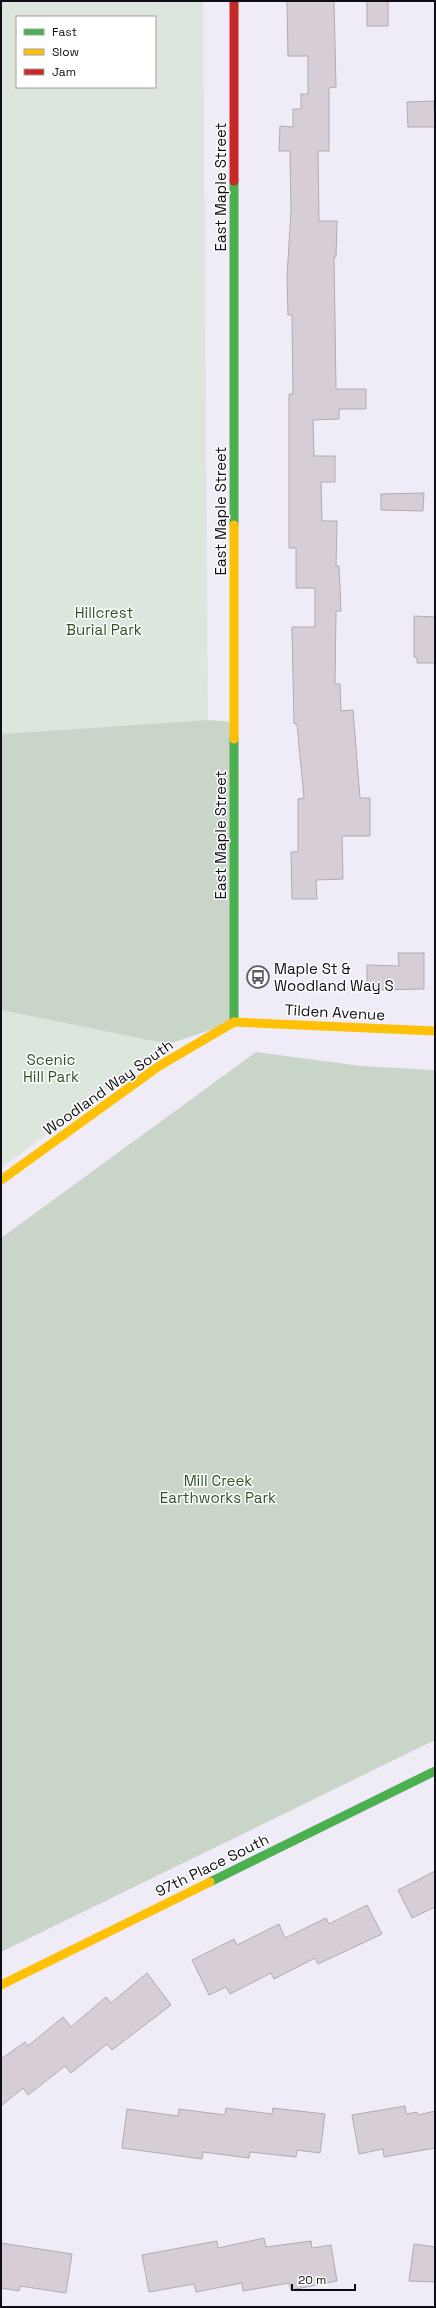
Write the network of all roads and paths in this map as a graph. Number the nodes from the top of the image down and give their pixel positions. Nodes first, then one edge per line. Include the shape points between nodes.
1 (234, 1) edge
2 (234, 1022) junction
3 (435, 1030) edge
4 (1, 1180) edge
5 (435, 1771) edge
6 (1, 1984) edge

1 - 2 street, East Maple Street
2 - 3 street, Tilden Avenue
2 - 4 street, Woodland Way South via 160,1066
5 - 6 street, 97th Place South

